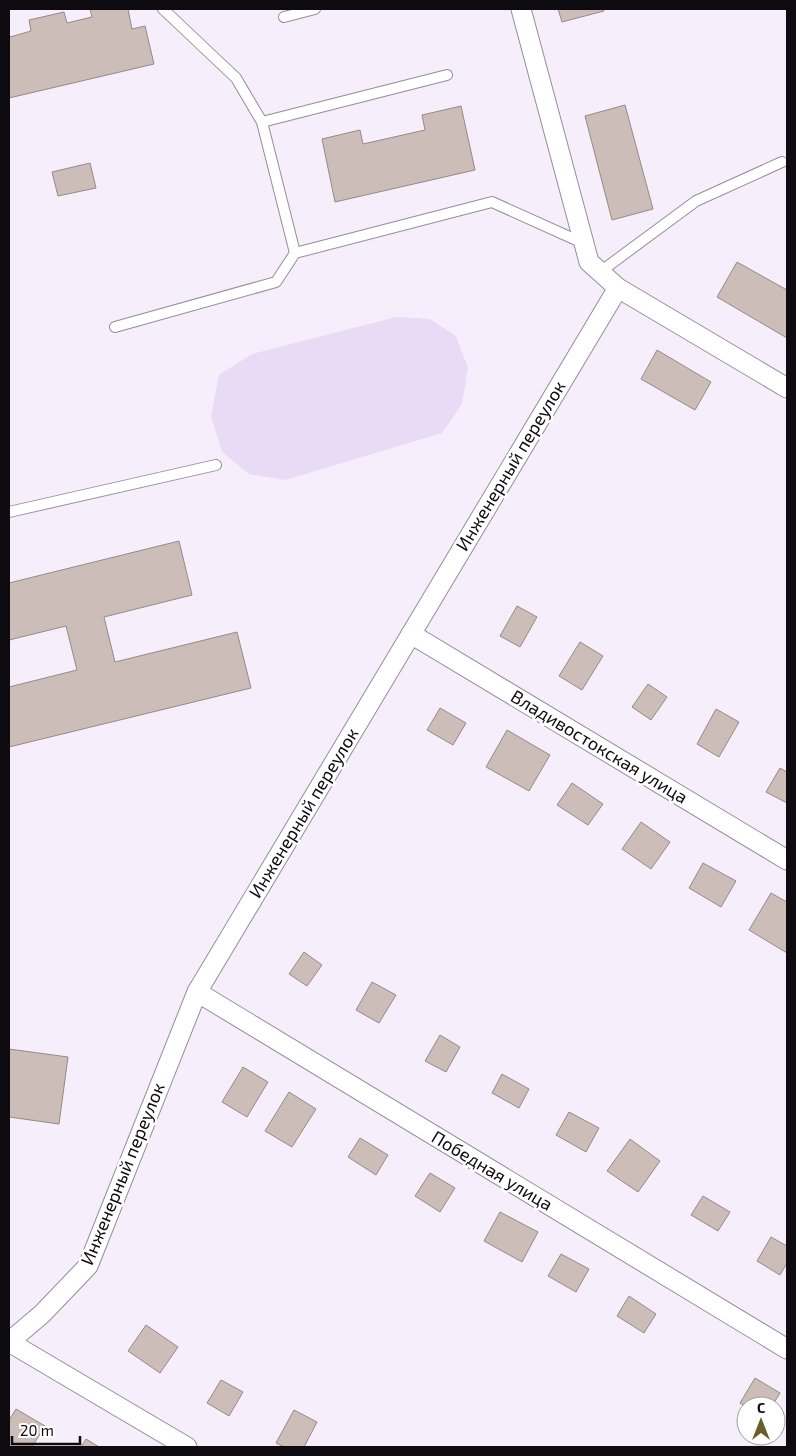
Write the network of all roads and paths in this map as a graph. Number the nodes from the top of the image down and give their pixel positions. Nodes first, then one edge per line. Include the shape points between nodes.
1 (163, 9) edge
2 (315, 9) edge
3 (521, 9) edge
4 (284, 17) dead end
5 (447, 75) dead end
6 (262, 122) junction
7 (782, 162) dead end
8 (584, 243) junction
9 (295, 253) junction
10 (600, 272) junction
11 (618, 288) junction
12 (115, 327) dead end
13 (787, 388) edge
14 (216, 464) dead end
15 (9, 512) edge
16 (411, 634) junction
17 (787, 860) edge
18 (197, 992) junction
19 (9, 1342) edge
20 (787, 1349) edge
21 (187, 1447) edge

1 - 6 lane via 236,78
2 - 4 lane
3 - 8 street
5 - 6 lane
6 - 9 lane
7 - 10 lane via 696,200
8 - 9 lane via 492,202
8 - 10 street via 589,262
9 - 12 lane via 276,282
10 - 11 street
11 - 13 street
11 - 16 street, Инженерный переулок
14 - 15 lane
16 - 17 street, Владивостокская улица
16 - 18 street, Инженерный переулок
18 - 19 street, Инженерный переулок via 88,1266 42,1314
18 - 20 street, Победная улица
19 - 21 street

